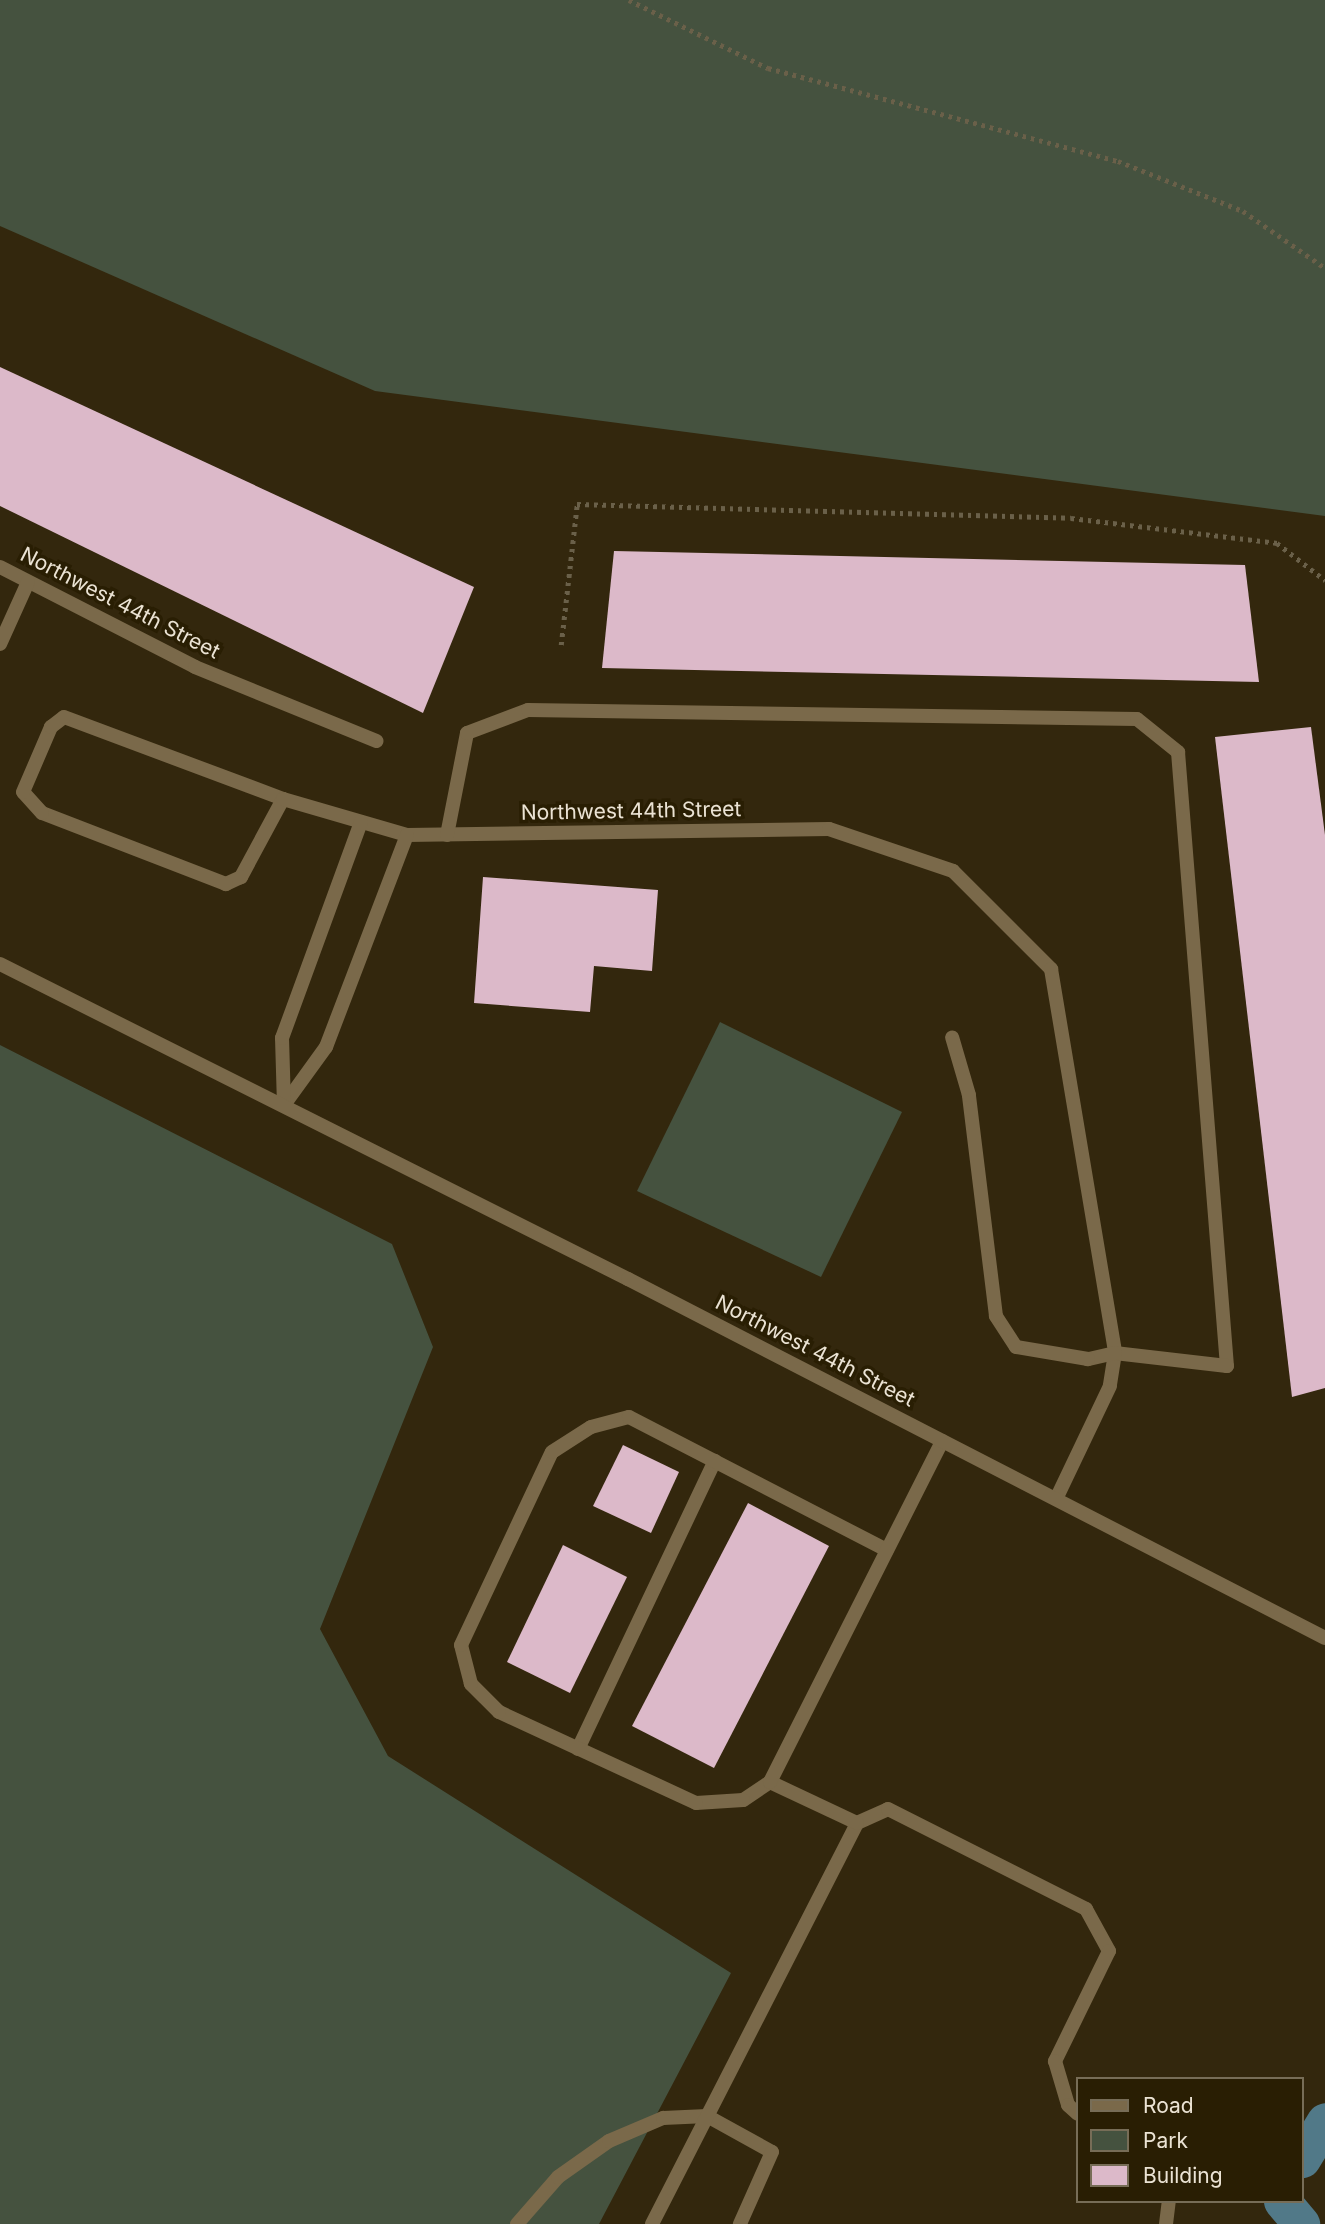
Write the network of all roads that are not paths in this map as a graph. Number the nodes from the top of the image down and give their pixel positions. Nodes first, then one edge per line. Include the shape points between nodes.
1 (0, 566) edge
2 (28, 582) junction
3 (0, 644) edge
4 (376, 741) dead end
5 (283, 799) junction
6 (361, 822) junction
7 (407, 835) junction
8 (447, 835) junction
9 (0, 964) edge
10 (952, 1037) dead end
11 (284, 1105) junction
12 (1115, 1353) junction
13 (942, 1441) junction
14 (715, 1461) junction
15 (1056, 1499) junction
16 (887, 1550) junction
17 (1325, 1638) edge
18 (578, 1749) junction
19 (769, 1782) junction
20 (857, 1823) junction
21 (1076, 2112) edge
22 (707, 2116) junction
23 (1169, 2203) edge
24 (517, 2224) edge
25 (652, 2224) edge
26 (740, 2224) edge
27 (1166, 2224) edge

1 - 2 street, Northwest 44th Street
2 - 3 street
2 - 4 street, Northwest 44th Street via 195,667
5 - 5 street, Northwest 44th Street via 241,877 226,884 42,813 23,792 51,727 64,717
5 - 6 street, Northwest 44th Street
6 - 7 street, Northwest 44th Street
6 - 11 street via 282,1038
7 - 8 street, Northwest 44th Street
7 - 11 street via 326,1047
8 - 12 street, Northwest 44th Street via 829,830 953,871 1051,969
8 - 12 street via 467,733 528,710 1137,719 1178,752 1227,1366
9 - 11 street, Northwest 44th Street
10 - 12 street via 969,1095 996,1316 1016,1347 1088,1359
11 - 13 street, Northwest 44th Street
12 - 15 street, Northwest 44th Street via 1111,1386
13 - 15 street, Northwest 44th Street
13 - 16 street
14 - 16 street
14 - 18 street
14 - 18 street via 629,1417 591,1427 552,1452 461,1645 471,1684 499,1712
15 - 17 street, Northwest 44th Street
16 - 19 street
18 - 19 street via 696,1803 743,1800
19 - 20 street
20 - 21 street via 888,1809 1086,1909 1109,1951 1055,2061 1068,2105
20 - 22 street
22 - 24 street via 663,2119 609,2141 558,2177
22 - 25 street
22 - 26 street via 772,2152
23 - 27 street

